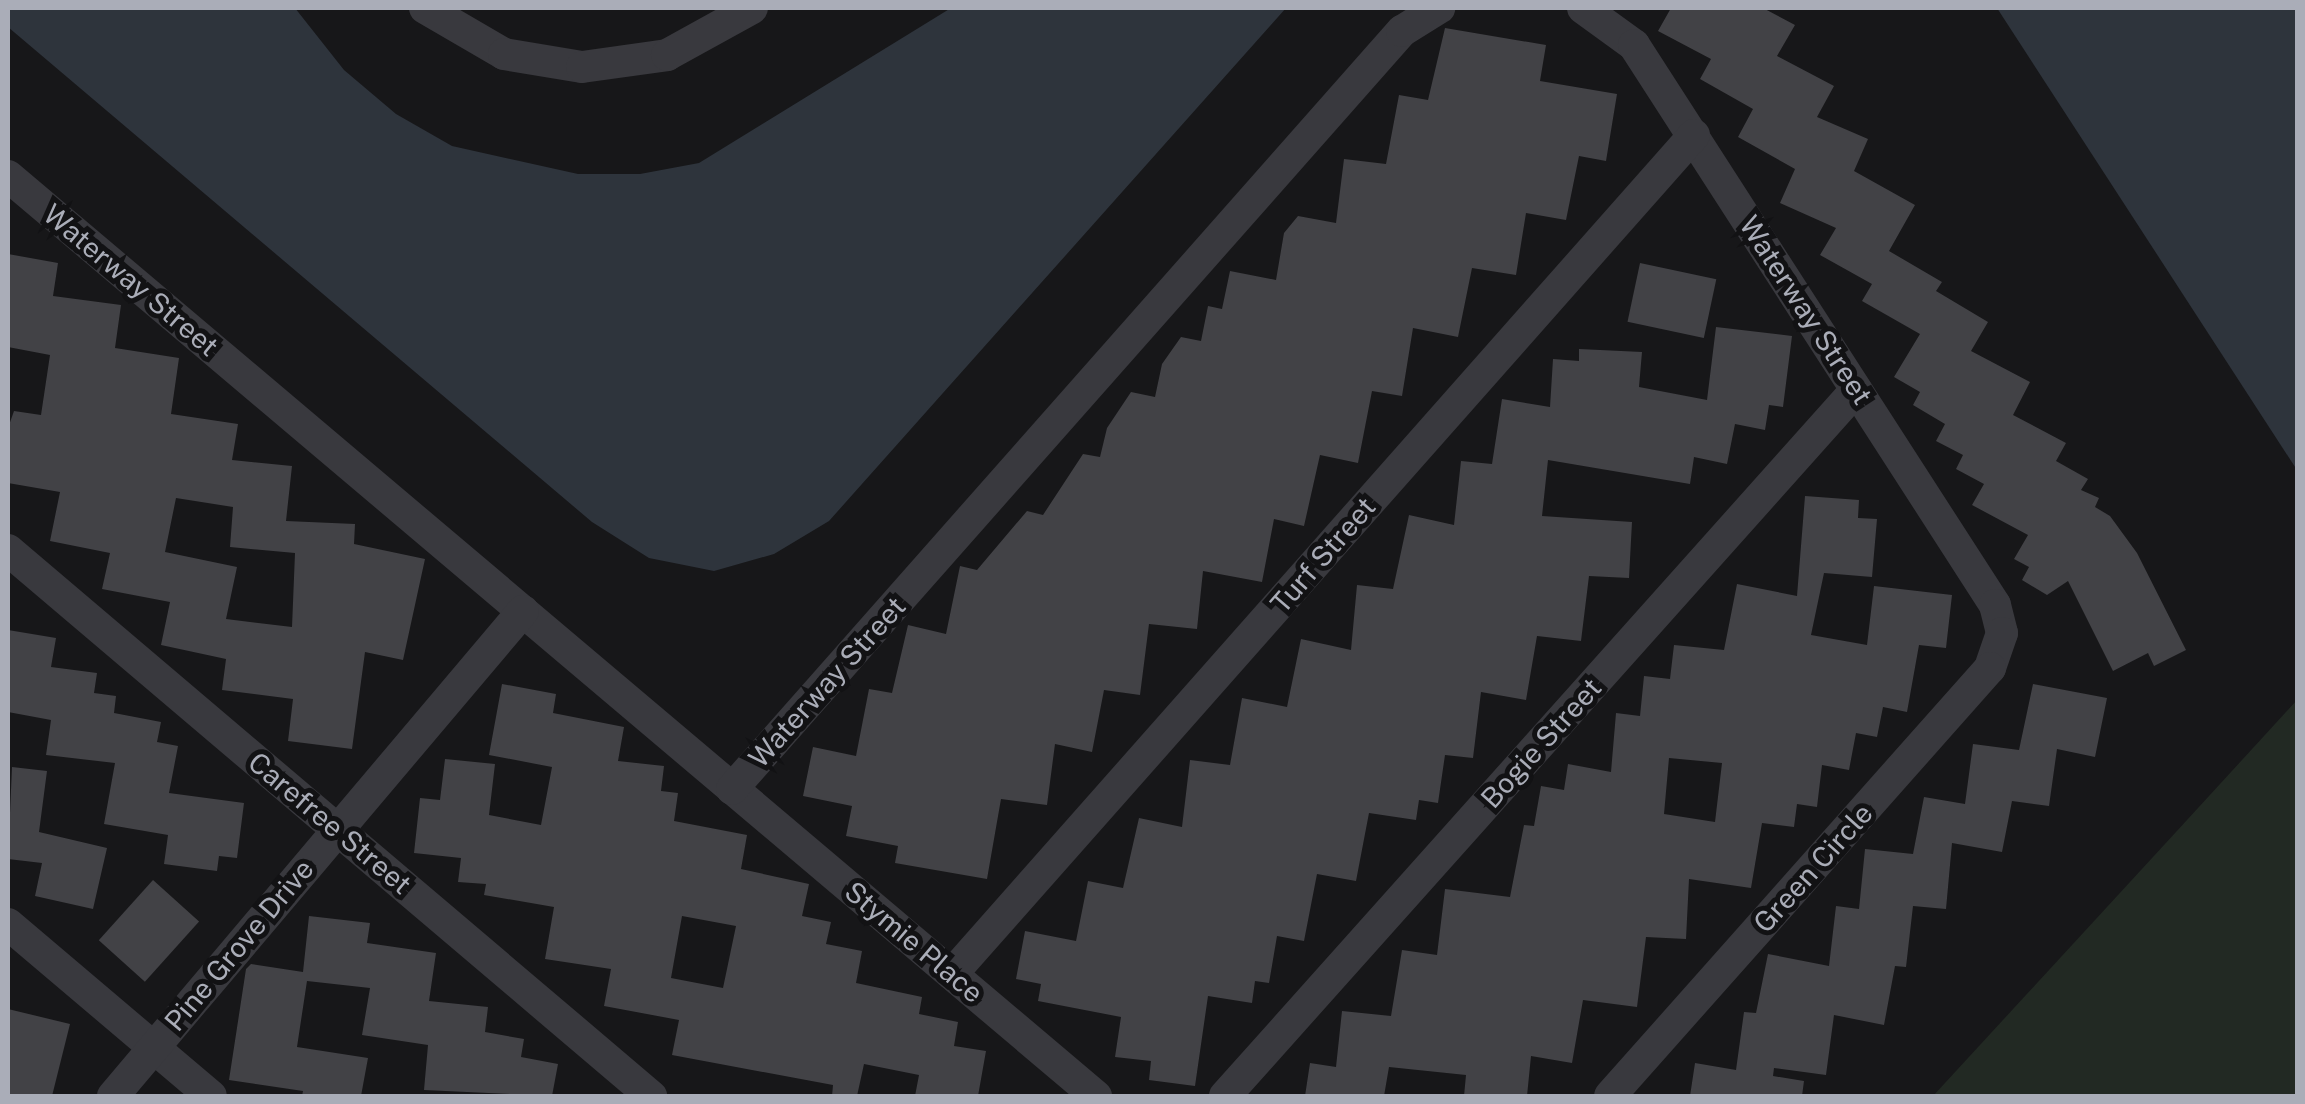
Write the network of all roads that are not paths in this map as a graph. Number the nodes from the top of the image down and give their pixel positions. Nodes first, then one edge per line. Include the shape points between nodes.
1 (424, 8) edge
2 (752, 8) edge
3 (1439, 8) edge
4 (1583, 8) edge
5 (1694, 135) junction
6 (8, 176) edge
7 (1856, 390) junction
8 (8, 550) edge
9 (522, 611) junction
10 (2002, 633) joint
11 (732, 789) junction
12 (337, 829) junction
13 (8, 924) edge
14 (952, 974) junction
15 (153, 1047) junction
16 (112, 1096) edge
17 (212, 1096) edge
18 (651, 1096) edge
19 (1096, 1096) edge
20 (1225, 1096) edge
21 (1610, 1096) edge

1 - 2 street via 504,54 582,67 667,54
3 - 11 street, Waterway Street via 1402,32
4 - 5 street, Waterway Street via 1634,45
5 - 7 street, Waterway Street
5 - 14 street, Turf Street
6 - 9 street, Waterway Street
7 - 10 street, Waterway Street via 1995,604
7 - 20 street, Bogie Street
8 - 12 street, Carefree Street
9 - 11 street, Waterway Street
9 - 12 street, Pine Grove Drive
10 - 21 street, Green Circle via 1990,668
11 - 14 street, Stymie Place
12 - 15 street, Pine Grove Drive
12 - 18 street, Carefree Street
13 - 15 street
14 - 19 street, Stymie Place
15 - 16 street, Pine Grove Drive
15 - 17 street

